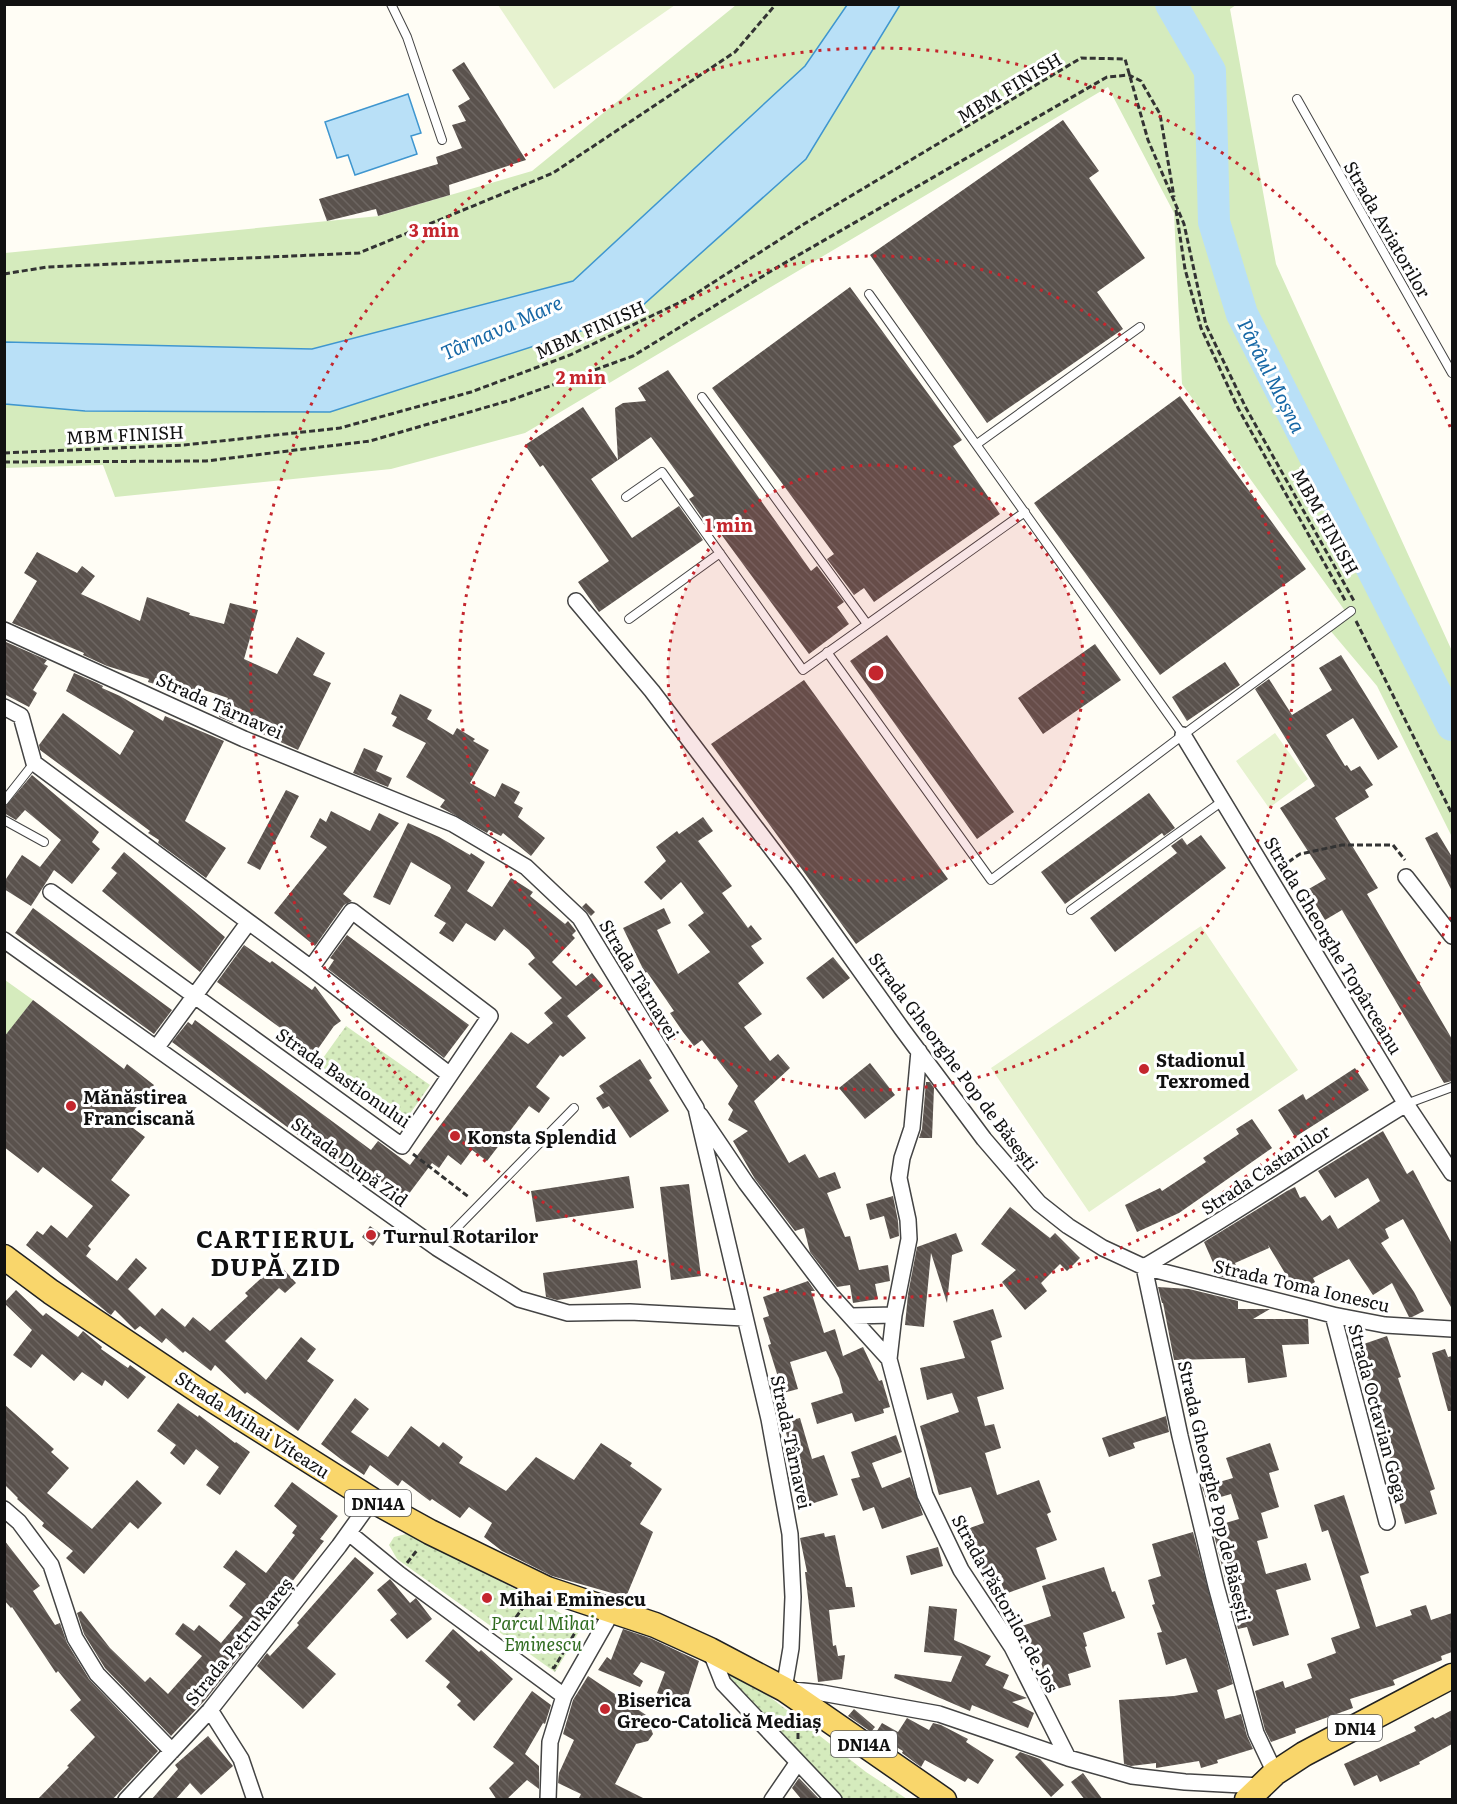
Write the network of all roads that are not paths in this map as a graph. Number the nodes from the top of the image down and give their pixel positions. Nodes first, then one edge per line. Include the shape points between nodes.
1 (391, 4) edge
2 (1297, 99) dead end
3 (442, 140) dead end
4 (869, 294) dead end
5 (1140, 327) dead end
6 (1452, 373) edge
7 (702, 397) dead end
8 (977, 444) junction
9 (626, 497) dead end
10 (1024, 512) junction
11 (720, 554) junction
12 (576, 601) dead end
13 (1351, 612) road end
14 (629, 619) dead end
15 (867, 624) junction
16 (4, 630) edge
17 (827, 652) junction
18 (4, 707) edge
19 (1183, 735) junction
20 (34, 763) junction
21 (1224, 800) junction
22 (4, 801) edge
23 (4, 820) edge
24 (44, 842) dead end
25 (1407, 870) road end
26 (51, 892) dead end
27 (1071, 910) dead end
28 (248, 923) junction
29 (1452, 936) edge
30 (4, 940) edge
31 (311, 968) junction
32 (195, 996) junction
33 (157, 1047) junction
34 (918, 1052) junction
35 (450, 1075) junction
36 (1452, 1087) edge
37 (1407, 1104) junction
38 (574, 1108) dead end
39 (696, 1108) junction
40 (1452, 1173) edge
41 (438, 1248) junction
42 (4, 1257) edge
43 (1144, 1266) junction
44 (894, 1315) junction
45 (1334, 1315) junction
46 (852, 1316) junction
47 (744, 1318) junction
48 (1452, 1329) edge
49 (889, 1359) junction
50 (372, 1500) junction
51 (4, 1509) edge
52 (1387, 1522) dead end
53 (349, 1533) junction
54 (613, 1610) junction
55 (710, 1650) junction
56 (1452, 1676) edge
57 (791, 1694) junction
58 (564, 1696) junction
59 (210, 1710) junction
60 (172, 1751) junction
61 (1068, 1758) junction
62 (798, 1762) junction
63 (1261, 1786) edge
64 (126, 1800) edge
65 (255, 1800) edge
66 (548, 1800) edge
67 (772, 1800) edge
68 (834, 1800) edge
69 (944, 1800) edge

1 - 3 lane via 407,37
2 - 6 lane, Strada Aviatorilor
4 - 8 lane
5 - 8 lane
7 - 15 lane
8 - 10 lane
9 - 11 lane via 662,472
10 - 15 lane
10 - 19 lane
11 - 14 lane
11 - 17 lane via 803,670
12 - 34 street, Strada Gheorghe Pop de Băsești via 652,691 797,882
13 - 19 lane
15 - 17 lane
16 - 39 street, Strada Târnavei via 244,739 453,824 526,867 580,918
17 - 19 lane via 991,880
18 - 20 street via 21,716
19 - 21 street, Strada Gheorghe Topârceanu
20 - 22 lane
20 - 28 street
21 - 27 lane
21 - 37 street, Strada Gheorghe Topârceanu
23 - 24 lane
25 - 29 street
26 - 32 street, Strada Bastionului
28 - 31 street
28 - 32 street
30 - 33 street, Strada După Zid
31 - 35 street
31 - 35 street, Strada Bastionului via 352,911 472,1002 490,1017
32 - 33 street
32 - 35 street, Strada Bastionului via 402,1146
33 - 41 street, Strada După Zid
34 - 43 street, Strada Gheorghe Pop de Băsești via 984,1139 1040,1203 1104,1248
34 - 44 street, Strada Păstorilor de Jos via 912,1128 899,1178 909,1239
36 - 37 lane
37 - 40 street, Strada Gheorghe Topârceanu
37 - 43 street, Strada Castanilor
38 - 41 lane
39 - 46 street, Strada Păstorilor de Jos via 746,1183 830,1294
39 - 47 street, Strada Târnavei
41 - 47 street, Strada După Zid via 519,1299 568,1313
42 - 50 main road, Strada Mihai Viteazu / DN14A via 202,1393
43 - 45 street, Strada Toma Ionescu
43 - 63 street, Strada Gheorghe Pop de Băsești via 1180,1436 1256,1733
44 - 46 street
44 - 49 street, Strada Păstorilor de Jos
45 - 48 street, Strada Toma Ionescu via 1385,1325
45 - 52 street, Strada Octavian Goga
46 - 49 street, Strada Păstorilor de Jos
47 - 57 street, Strada Târnavei via 769,1419 790,1534
49 - 61 street, Strada Păstorilor de Jos via 925,1495 960,1570 1012,1647
50 - 53 street, Strada Petru Rareș
50 - 54 main road, Strada Mihai Viteazu / DN14A via 547,1589
51 - 60 street via 19,1522 51,1565 75,1638 97,1674
53 - 58 street
53 - 59 street, Strada Petru Rareș
54 - 55 main road, Strada Mihai Viteazu / DN14A
54 - 58 street
55 - 57 main road, Strada Mihai Viteazu / DN14A
55 - 62 street via 723,1683
56 - 63 main road, DN14 via 1304,1754
57 - 61 street via 822,1693 939,1714
57 - 69 main road, DN14A
58 - 66 street via 550,1742
59 - 60 street, Strada Petru Rareș
59 - 65 street via 241,1759
60 - 64 street, Strada Petru Rareș
61 - 63 street via 1132,1776
62 - 67 street
62 - 68 street

